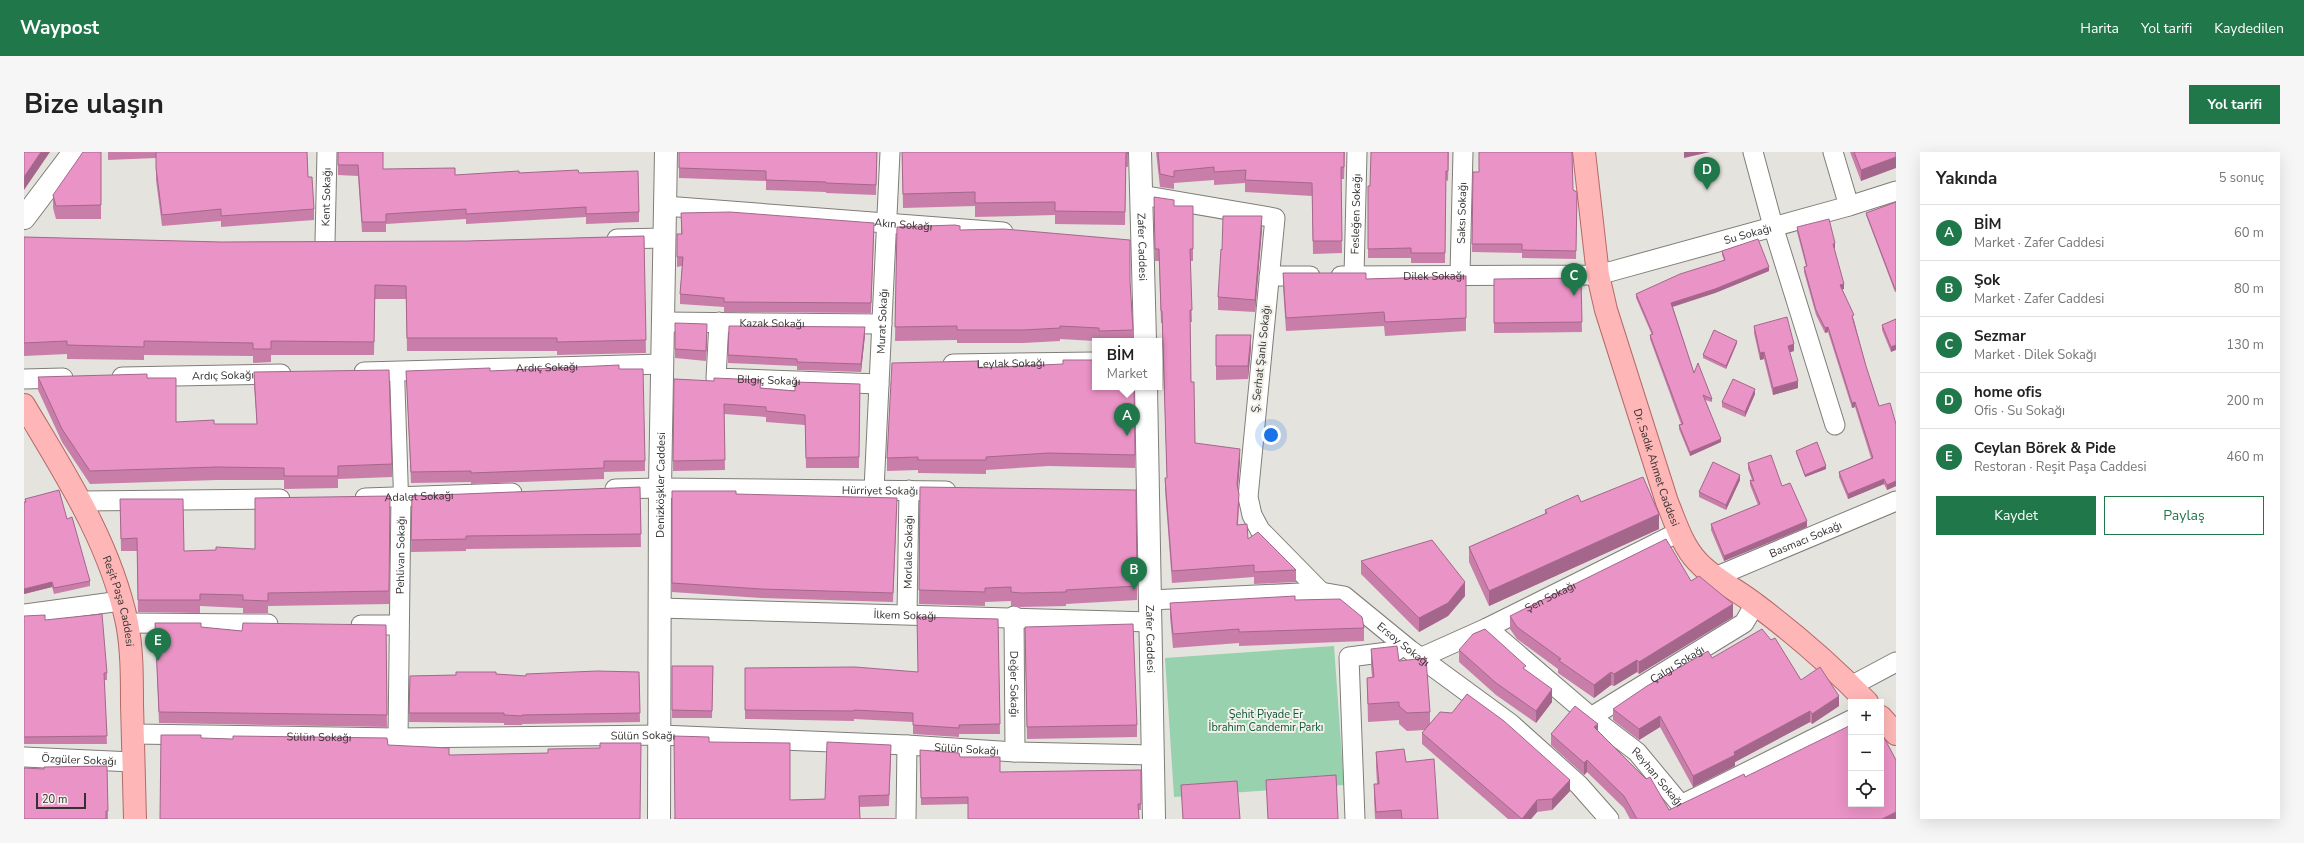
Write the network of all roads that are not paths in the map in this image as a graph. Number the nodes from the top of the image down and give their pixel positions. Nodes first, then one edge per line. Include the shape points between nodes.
1 (74, 152) edge
2 (327, 152) edge
3 (666, 152) edge
4 (890, 152) edge
5 (1140, 152) edge
6 (1357, 152) edge
7 (1463, 152) edge
8 (1584, 152) edge
9 (1753, 152) edge
10 (1833, 152) edge
11 (1896, 191) edge
12 (1141, 195) junction
13 (665, 206) junction
14 (1849, 206) junction
15 (24, 218) edge
16 (887, 223) junction
17 (1773, 226) junction
18 (1018, 233) edge
19 (664, 238) junction
20 (602, 240) edge
21 (325, 242) edge
22 (1460, 274) junction
23 (1598, 275) junction
24 (1269, 276) junction
25 (1354, 276) junction
26 (663, 322) junction
27 (718, 322) junction
28 (882, 324) junction
29 (1144, 338) edge
30 (1092, 362) edge
31 (662, 364) junction
32 (936, 364) edge
33 (397, 371) junction
34 (349, 372) edge
35 (302, 373) edge
36 (103, 377) edge
37 (80, 378) edge
38 (24, 379) edge
39 (879, 384) junction
40 (1146, 390) edge
41 (24, 405) edge
42 (1835, 425) dead end
43 (660, 488) junction
44 (597, 490) edge
45 (874, 490) junction
46 (909, 490) junction
47 (964, 491) edge
48 (526, 492) edge
49 (401, 496) junction
50 (294, 499) edge
51 (350, 499) edge
52 (82, 501) junction
53 (1896, 501) edge
54 (1679, 532) junction
55 (1715, 578) junction
56 (1321, 592) junction
57 (1150, 600) junction
58 (121, 601) junction
59 (1755, 604) junction
60 (660, 608) junction
61 (24, 614) edge
62 (907, 614) junction
63 (1014, 616) junction
64 (1151, 622) junction
65 (127, 624) junction
66 (287, 624) edge
67 (343, 624) edge
68 (399, 625) junction
69 (1487, 628) junction
70 (1415, 654) junction
71 (1896, 662) edge
72 (1851, 686) junction
73 (1864, 699) edge
74 (1591, 717) junction
75 (1884, 720) edge
76 (1848, 722) edge
77 (133, 734) junction
78 (1896, 734) edge
79 (660, 735) junction
80 (398, 738) junction
81 (908, 745) junction
82 (1016, 752) junction
83 (1153, 755) junction
84 (24, 757) edge
85 (134, 762) junction
86 (135, 819) edge
87 (659, 819) edge
88 (906, 819) edge
89 (1154, 819) edge
90 (1355, 819) edge
91 (1609, 819) edge

1 - 15 street
2 - 21 street, Kent Sokağı
3 - 13 street, Denizköşkler Caddesi
4 - 16 street, Murat Sokağı
5 - 12 street, Zafer Caddesi
6 - 25 street, Fesleğen Sokağı
7 - 22 street, Saksı Sokağı
8 - 23 main road, Dr. Sadık Ahmet Caddesi
9 - 17 street
10 - 14 street
11 - 14 street, Su Sokağı
12 - 24 street, Ş. Serhat Şanlı Sokağı via 1275,218
12 - 29 street, Zafer Caddesi via 1135,241
13 - 16 street, Akın Sokağı
13 - 19 street, Denizköşkler Caddesi
14 - 17 street, Su Sokağı
16 - 18 street, Akın Sokağı
16 - 28 street, Murat Sokağı
17 - 23 street, Su Sokağı
17 - 42 street
19 - 20 street
19 - 26 street, Denizköşkler Caddesi
22 - 23 street, Dilek Sokağı
22 - 25 street, Dilek Sokağı
23 - 54 main road, Dr. Sadık Ahmet Caddesi via 1606,310
24 - 25 street, Dilek Sokağı
24 - 56 street, Ş. Serhat Şanlı Sokağı via 1248,497 1252,515 1260,530
26 - 27 street, Kazak Sokağı
26 - 31 street, Denizköşkler Caddesi
27 - 28 street, Kazak Sokağı
27 - 39 street, Bilgiç Sokağı via 716,378
28 - 39 street, Murat Sokağı via 888,364
30 - 32 street, Leylak Sokağı
31 - 33 street, Ardıç Sokağı
31 - 43 street, Denizköşkler Caddesi
33 - 34 street, Ardıç Sokağı
33 - 49 street, Pehlivan Sokağı
35 - 36 street, Ardıç Sokağı
37 - 38 street
39 - 45 street, Murat Sokağı
40 - 57 street, Zafer Caddesi via 1140,493
41 - 52 main road, Reşit Paşa Caddesi
43 - 44 street
43 - 45 street, Hürriyet Sokağı
43 - 60 street, Denizköşkler Caddesi
45 - 46 street, Hürriyet Sokağı
46 - 47 street, Hürriyet Sokağı
46 - 62 street, Morlale Sokağı
48 - 49 street, Adalet Sokağı
49 - 51 street, Adalet Sokağı
49 - 68 street, Pehlivan Sokağı
50 - 52 street
52 - 58 main road, Reşit Paşa Caddesi via 106,552
53 - 55 street, Basmacı Sokağı
54 - 55 main road, Dr. Sadık Ahmet Caddesi via 1696,560
54 - 69 street, Şen Sokağı
55 - 59 main road, Dr. Sadık Ahmet Caddesi
56 - 57 street, Ersoy Sokağı
56 - 70 street, Ersoy Sokağı via 1344,596
57 - 64 street, Zafer Caddesi
58 - 61 street
58 - 65 main road, Reşit Paşa Caddesi
59 - 72 main road, Dr. Sadık Ahmet Caddesi
59 - 74 street, Çalgı Sokağı via 1744,623
60 - 62 street, İlkem Sokağı
60 - 79 street, Denizköşkler Caddesi
62 - 63 street, İlkem Sokağı
63 - 64 street, İlkem Sokağı
63 - 82 street, Değer Sokağı
64 - 83 street, Zafer Caddesi
65 - 66 street
65 - 77 main road, Reşit Paşa Caddesi via 131,656
67 - 68 street
68 - 80 street, Pehlivan Sokağı
69 - 70 street, Şen Sokağı
69 - 74 street, Reyhan Sokağı
70 - 90 street, Şen Sokağı via 1349,657
70 - 91 street, Ersoy Sokağı via 1511,724 1579,785
71 - 72 street
72 - 73 main road, Dr. Sadık Ahmet Caddesi
74 - 76 street, Reyhan Sokağı via 1637,752 1681,805
75 - 78 main road
77 - 80 street, Sülün Sokağı
77 - 85 main road, Reşit Paşa Caddesi
79 - 80 street, Sülün Sokağı
79 - 81 street, Sülün Sokağı
79 - 87 street, Denizköşkler Caddesi
81 - 82 street, Sülün Sokağı
81 - 88 street
82 - 83 street, Sülün Sokağı
83 - 89 street, Zafer Caddesi
84 - 85 street, Özgüler Sokağı
85 - 86 main road, Reşit Paşa Caddesi

